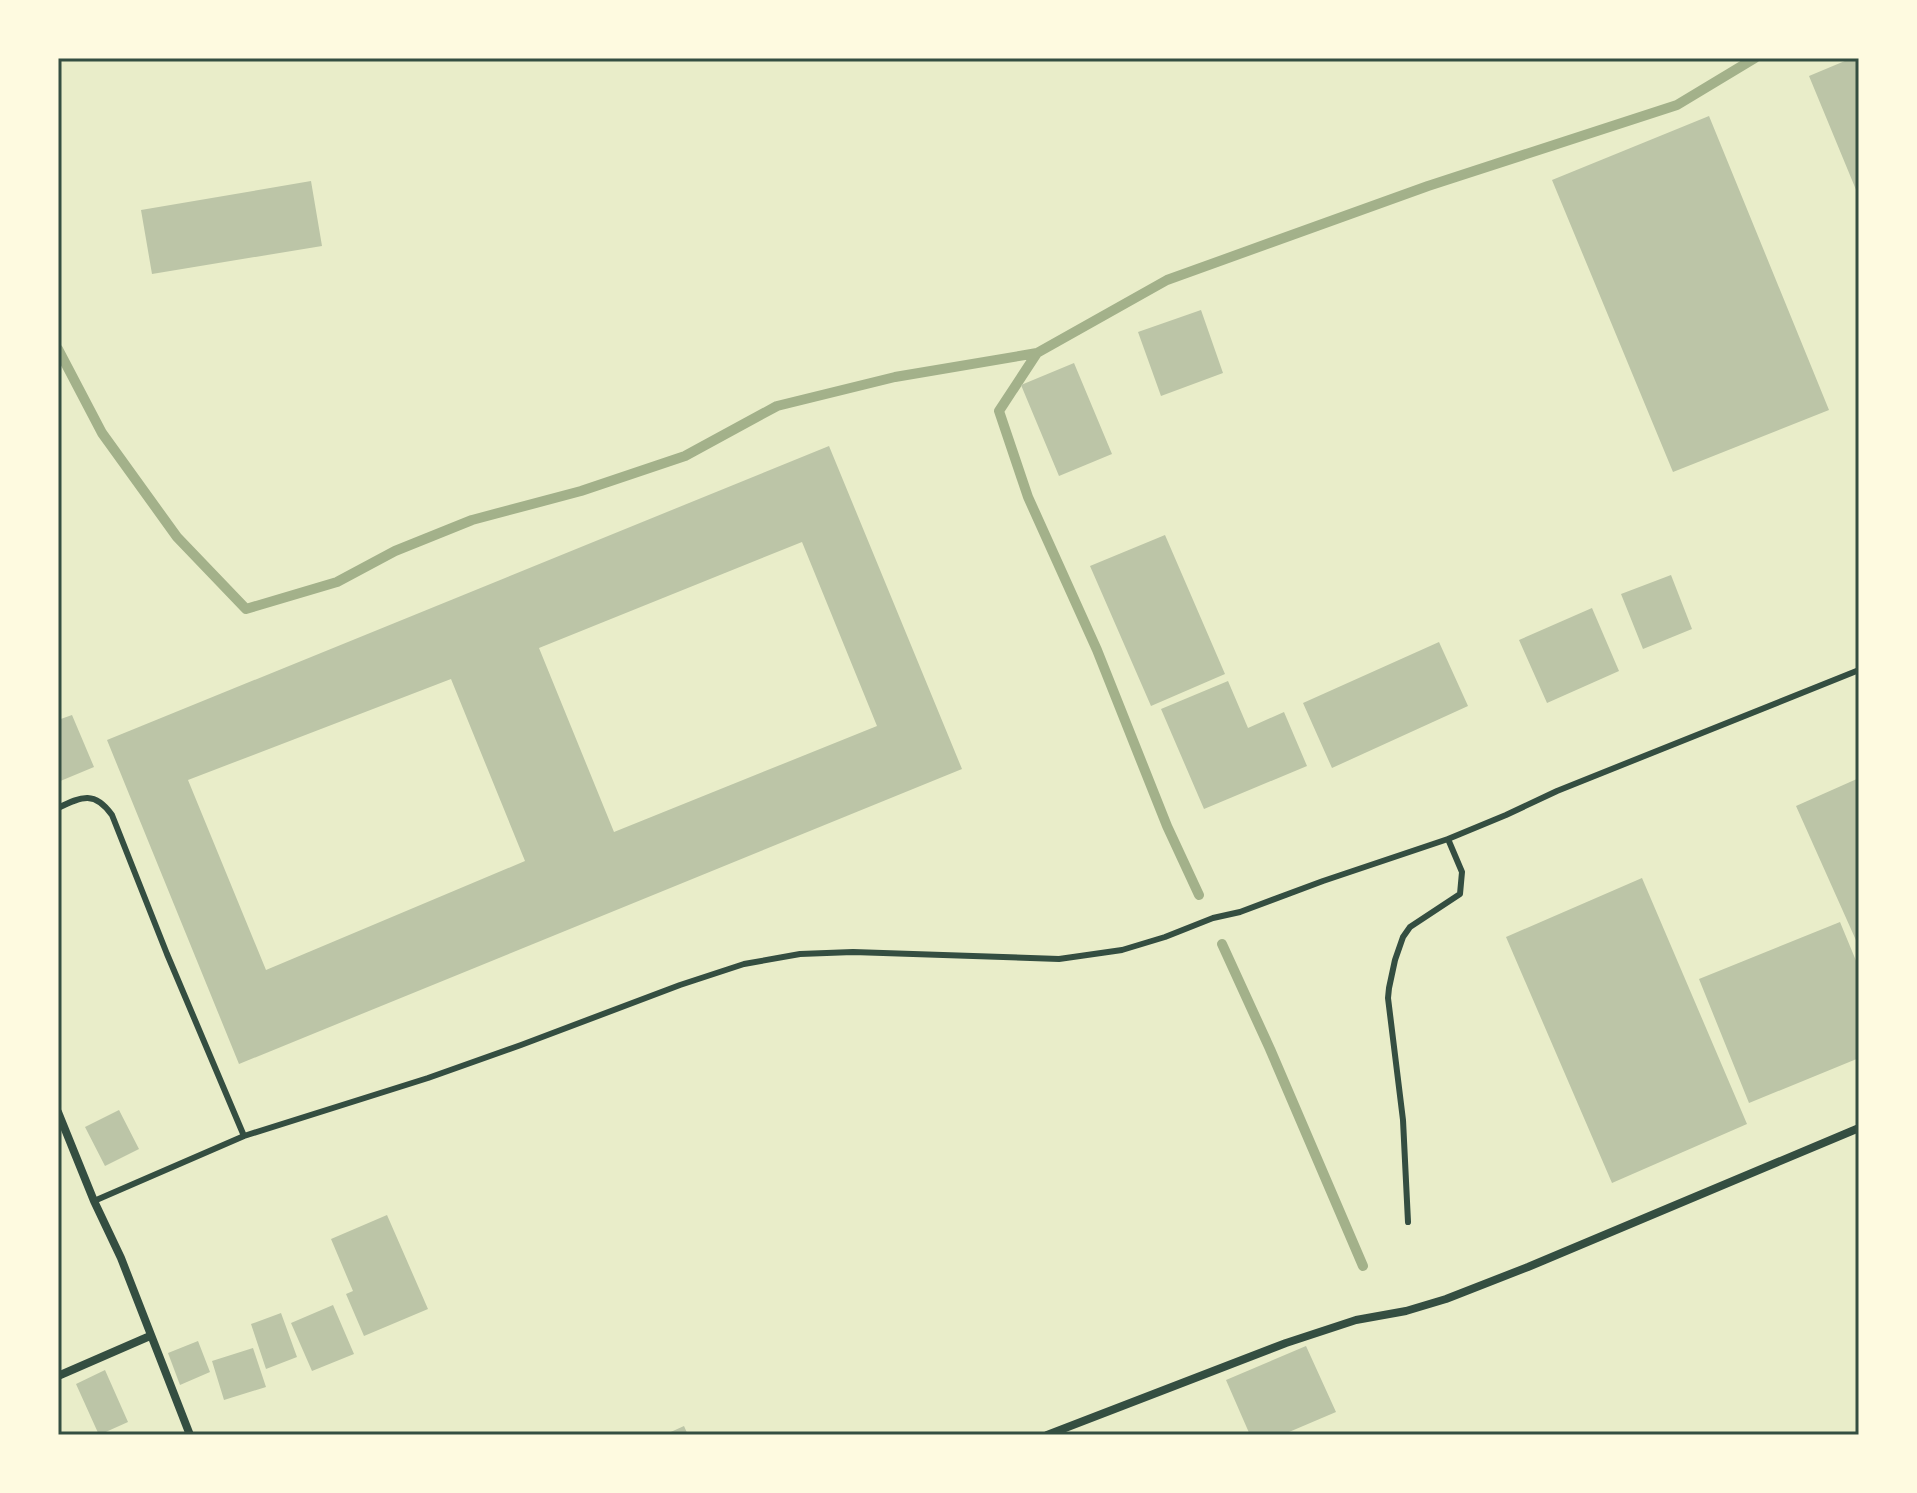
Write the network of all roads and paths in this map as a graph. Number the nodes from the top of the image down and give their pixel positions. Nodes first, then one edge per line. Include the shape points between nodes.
1 (1859, 670) edge
2 (58, 808) edge
3 (1448, 839) junction
4 (58, 1112) edge
5 (1859, 1128) edge
6 (244, 1136) junction
7 (94, 1201) junction
8 (1408, 1222) dead end
9 (150, 1336) junction
10 (58, 1376) edge
11 (190, 1435) edge
12 (1047, 1435) edge

1 - 3 lane
2 - 6 lane via 84,797 96,799 112,815
3 - 6 lane via 1122,950 1059,959 853,952 744,964 400,1087
3 - 8 lane via 1462,872 1460,894 1403,937 1388,998 1403,1120
4 - 7 street
5 - 12 street via 1446,1299 1286,1343
6 - 7 lane
7 - 9 street
9 - 10 street
9 - 11 street

